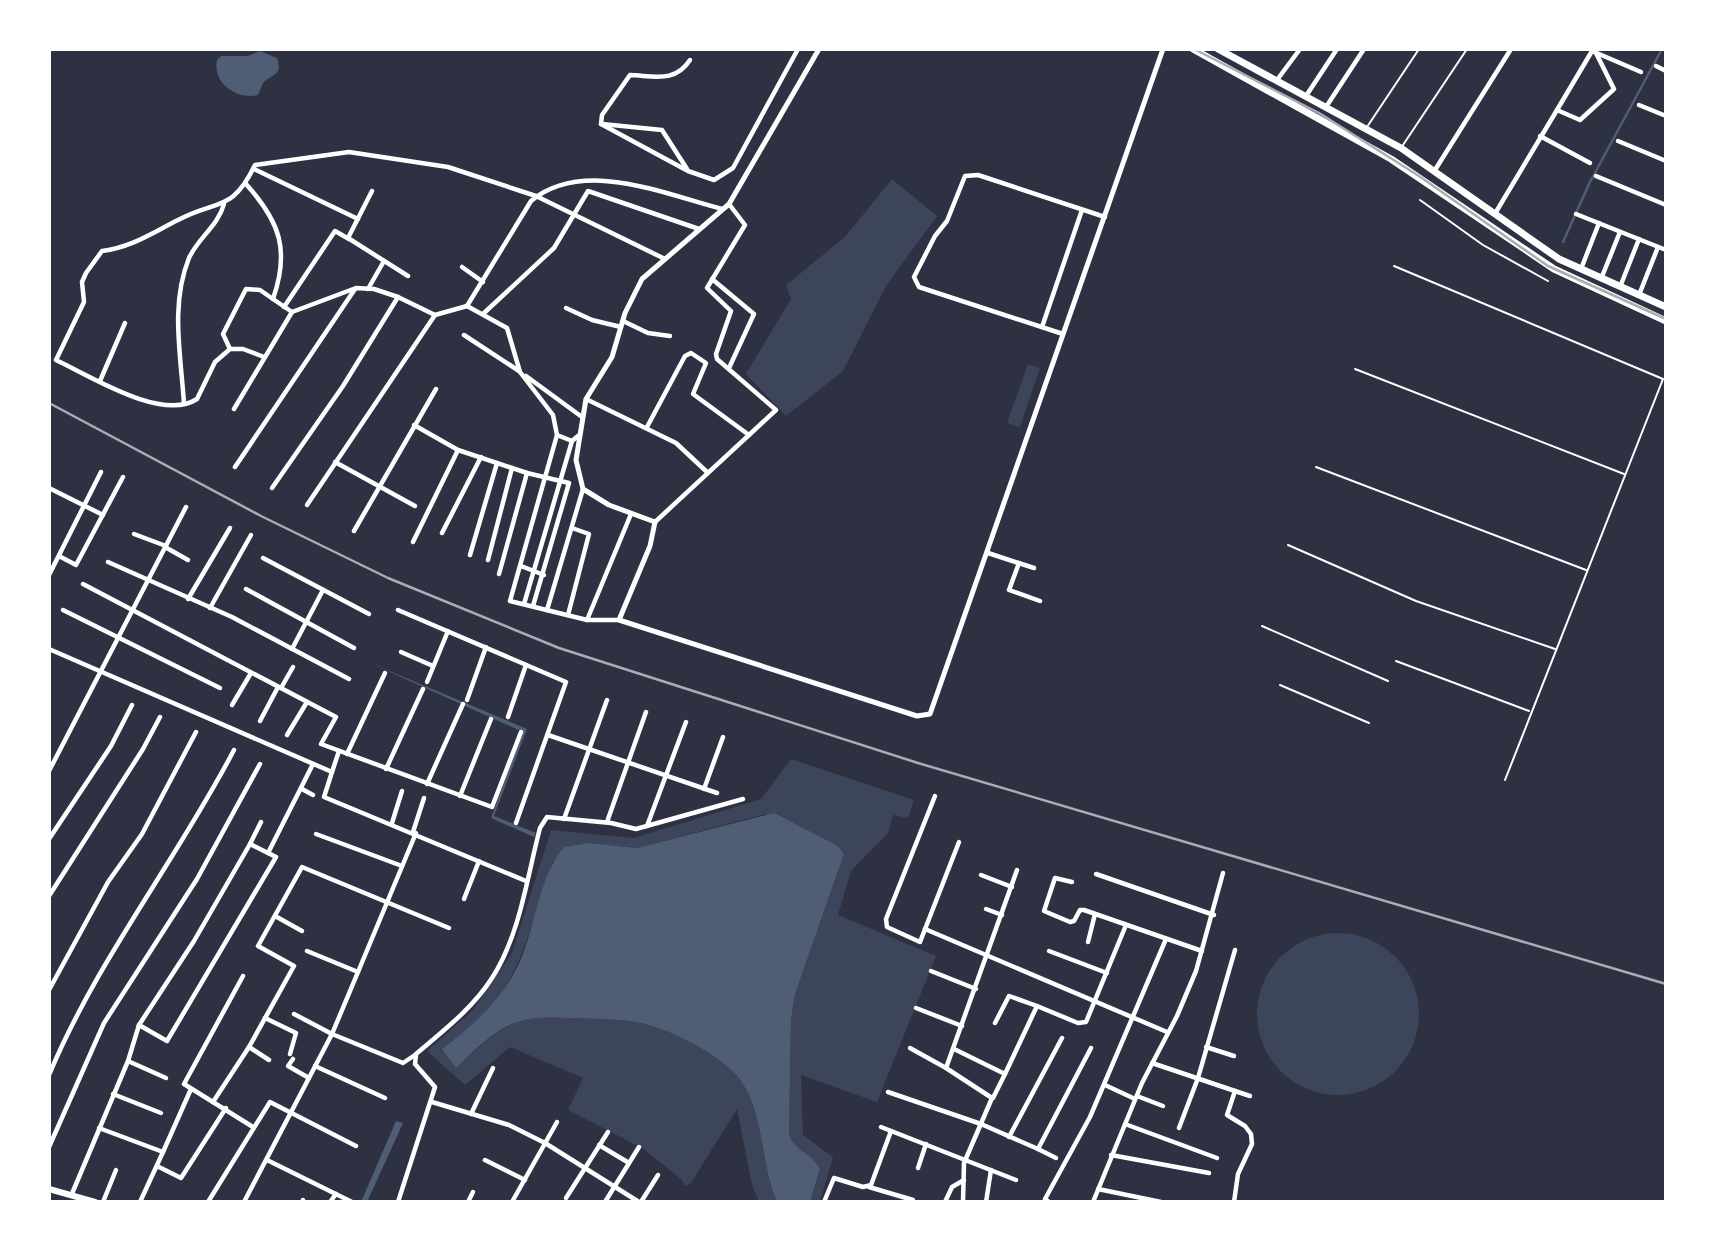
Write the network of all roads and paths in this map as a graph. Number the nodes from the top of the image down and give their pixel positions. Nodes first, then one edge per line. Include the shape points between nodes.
1 (799, 49) edge
2 (819, 49) edge
3 (1163, 49) edge
4 (1193, 49) edge
5 (1218, 49) edge
6 (1300, 49) edge
7 (1337, 49) edge
8 (1364, 49) edge
9 (1419, 49) edge
10 (1467, 49) edge
11 (1511, 49) edge
12 (1595, 51) junction
13 (690, 60) dead end
14 (1656, 66) dead end
15 (1666, 71) edge
16 (1641, 72) dead end
17 (1277, 80) junction
18 (1306, 96) junction
19 (1639, 105) dead end
20 (1326, 107) junction
21 (1557, 110) junction
22 (1666, 116) edge
23 (601, 124) junction
24 (1366, 129) junction
25 (1540, 136) junction
26 (1618, 141) dead end
27 (1401, 148) junction
28 (1666, 161) edge
29 (1590, 163) dead end
30 (254, 169) junction
31 (1436, 170) junction
32 (688, 171) junction
33 (1597, 176) dead end
34 (246, 184) junction
35 (372, 191) dead end
36 (536, 196) junction
37 (1420, 200) dead end
38 (224, 203) junction
39 (729, 204) junction
40 (1666, 205) edge
41 (722, 208) junction
42 (1082, 210) junction
43 (1496, 212) junction
44 (1576, 214) dead end
45 (574, 215) junction
46 (1105, 217) junction
47 (358, 219) junction
48 (1505, 219) junction
49 (1599, 223) junction
50 (699, 229) junction
51 (1497, 230) junction
52 (1620, 232) junction
53 (349, 239) junction
54 (1639, 239) junction
55 (1658, 247) junction
56 (1666, 250) edge
57 (665, 259) junction
58 (384, 261) junction
59 (1394, 266) dead end
60 (462, 267) dead end
61 (1581, 270) junction
62 (408, 276) dead end
63 (712, 279) junction
64 (1601, 279) junction
65 (1548, 281) dead end
66 (483, 282) junction
67 (356, 288) junction
68 (1619, 288) junction
69 (368, 289) junction
70 (1638, 296) junction
71 (1666, 296) edge
72 (398, 297) junction
73 (273, 299) junction
74 (467, 306) junction
75 (1664, 306) edge
76 (284, 307) junction
77 (566, 307) dead end
78 (292, 312) junction
79 (484, 313) junction
80 (435, 315) junction
81 (1666, 321) edge
82 (125, 323) dead end
83 (622, 324) junction
84 (1042, 327) junction
85 (1063, 334) junction
86 (464, 335) dead end
87 (670, 335) dead end
88 (230, 349) junction
89 (264, 357) junction
90 (729, 368) junction
91 (1355, 369) dead end
92 (520, 372) junction
93 (100, 381) junction
94 (436, 389) dead end
95 (586, 399) junction
96 (184, 404) junction
97 (234, 409) dead end
98 (582, 417) junction
99 (414, 425) junction
100 (647, 427) junction
101 (557, 435) junction
102 (749, 435) junction
103 (578, 436) junction
104 (572, 441) junction
105 (458, 450) junction
106 (481, 457) junction
107 (335, 462) junction
108 (497, 463) junction
109 (235, 467) dead end
110 (1315, 467) dead end
111 (512, 468) junction
112 (101, 472) dead end
113 (707, 472) junction
114 (527, 473) junction
115 (1625, 475) junction
116 (122, 477) dead end
117 (543, 478) junction
118 (559, 480) junction
119 (379, 486) junction
120 (49, 488) edge
121 (272, 488) dead end
122 (583, 489) junction
123 (306, 505) dead end
124 (84, 506) junction
125 (415, 506) dead end
126 (186, 507) dead end
127 (631, 514) junction
128 (103, 515) junction
129 (655, 522) junction
130 (572, 527) junction
131 (230, 528) dead end
132 (354, 531) dead end
133 (442, 533) dead end
134 (134, 534) dead end
135 (251, 535) dead end
136 (413, 541) dead end
137 (1288, 545) dead end
138 (165, 546) junction
139 (988, 553) junction
140 (59, 555) junction
141 (470, 555) dead end
142 (263, 558) dead end
143 (188, 560) dead end
144 (488, 560) dead end
145 (108, 562) dead end
146 (1020, 563) junction
147 (521, 566) junction
148 (1034, 568) dead end
149 (1586, 570) junction
150 (533, 571) junction
151 (49, 575) edge
152 (499, 575) dead end
153 (544, 575) junction
154 (147, 582) junction
155 (83, 584) dead end
156 (247, 589) dead end
157 (323, 590) junction
158 (188, 599) junction
159 (1040, 601) dead end
160 (524, 604) junction
161 (533, 606) junction
162 (210, 608) junction
163 (64, 610) dead end
164 (132, 610) junction
165 (398, 610) dead end
166 (547, 610) junction
167 (369, 614) dead end
168 (568, 615) junction
169 (587, 620) junction
170 (619, 621) junction
171 (306, 622) junction
172 (1262, 626) dead end
173 (447, 631) junction
174 (118, 637) junction
175 (486, 647) junction
176 (354, 648) dead end
177 (49, 649) edge
178 (292, 649) junction
179 (1556, 649) junction
180 (401, 652) dead end
181 (1396, 661) dead end
182 (526, 665) junction
183 (433, 666) junction
184 (293, 667) dead end
185 (100, 671) junction
186 (251, 673) junction
187 (385, 673) dead end
188 (349, 679) dead end
189 (1388, 681) dead end
190 (427, 682) dead end
191 (1280, 685) dead end
192 (220, 688) dead end
193 (279, 688) junction
194 (423, 689) dead end
195 (607, 700) dead end
196 (307, 702) junction
197 (132, 705) dead end
198 (232, 705) dead end
199 (1530, 711) junction
200 (646, 712) dead end
201 (160, 717) dead end
202 (508, 717) dead end
203 (491, 719) dead end
204 (260, 721) dead end
205 (686, 722) dead end
206 (1369, 723) dead end
207 (196, 732) dead end
208 (521, 732) dead end
209 (287, 735) dead end
210 (548, 735) junction
211 (723, 737) dead end
212 (589, 749) junction
213 (234, 750) dead end
214 (339, 751) junction
215 (347, 754) junction
216 (628, 762) junction
217 (260, 764) dead end
218 (313, 764) junction
219 (386, 769) junction
220 (49, 771) edge
221 (332, 772) junction
222 (666, 775) junction
223 (1505, 780) dead end
224 (427, 784) junction
225 (302, 789) junction
226 (704, 789) junction
227 (402, 791) dead end
228 (717, 793) dead end
229 (313, 795) dead end
230 (460, 796) junction
231 (934, 796) dead end
232 (424, 798) dead end
233 (743, 799) dead end
234 (564, 819) junction
235 (261, 822) dead end
236 (607, 822) junction
237 (392, 823) junction
238 (516, 823) dead end
239 (647, 827) junction
240 (414, 832) junction
241 (316, 834) dead end
242 (49, 839) edge
243 (959, 842) dead end
244 (250, 844) junction
245 (268, 853) junction
246 (480, 861) junction
247 (402, 866) junction
248 (1017, 870) dead end
249 (1223, 873) dead end
250 (1096, 874) dead end
251 (981, 875) dead end
252 (526, 881) junction
253 (1072, 882) dead end
254 (1012, 887) junction
255 (49, 896) edge
256 (464, 899) dead end
257 (386, 902) junction
258 (986, 909) dead end
259 (1095, 914) junction
260 (1002, 915) junction
261 (1214, 915) junction
262 (275, 916) junction
263 (1126, 925) junction
264 (449, 928) dead end
265 (925, 929) junction
266 (302, 931) dead end
267 (1166, 939) junction
268 (1088, 942) dead end
269 (1234, 950) dead end
270 (307, 951) dead end
271 (1049, 951) dead end
272 (1202, 951) junction
273 (989, 954) junction
274 (931, 971) dead end
275 (358, 972) junction
276 (1107, 973) junction
277 (243, 976) dead end
278 (976, 989) junction
279 (49, 990) edge
280 (1095, 1000) junction
281 (1037, 1006) junction
282 (916, 1008) dead end
283 (294, 1014) dead end
284 (1131, 1017) junction
285 (265, 1018) junction
286 (995, 1023) dead end
287 (139, 1026) junction
288 (962, 1026) junction
289 (1167, 1032) junction
290 (332, 1034) junction
291 (1062, 1038) dead end
292 (249, 1047) junction
293 (1206, 1047) junction
294 (910, 1048) dead end
295 (1091, 1048) dead end
296 (954, 1049) junction
297 (416, 1054) junction
298 (1234, 1056) dead end
299 (269, 1060) dead end
300 (128, 1061) junction
301 (1152, 1063) junction
302 (315, 1066) junction
303 (493, 1068) dead end
304 (946, 1068) junction
305 (1005, 1074) junction
306 (49, 1075) edge
307 (166, 1078) dead end
308 (309, 1078) junction
309 (1198, 1078) junction
310 (1105, 1085) junction
311 (191, 1089) junction
312 (1235, 1091) junction
313 (888, 1092) dead end
314 (113, 1094) junction
315 (1250, 1096) dead end
316 (385, 1098) dead end
317 (992, 1098) junction
318 (1136, 1098) junction
319 (213, 1101) junction
320 (432, 1102) junction
321 (1163, 1105) dead end
322 (226, 1108) junction
323 (291, 1112) junction
324 (161, 1113) dead end
325 (471, 1114) junction
326 (557, 1122) dead end
327 (981, 1124) junction
328 (1125, 1124) junction
329 (253, 1127) junction
330 (881, 1127) dead end
331 (99, 1128) junction
332 (1179, 1129) dead end
333 (891, 1131) junction
334 (608, 1132) dead end
335 (1009, 1136) junction
336 (545, 1143) junction
337 (926, 1144) junction
338 (599, 1145) junction
339 (356, 1146) dead end
340 (49, 1147) edge
341 (639, 1147) dead end
342 (1038, 1149) junction
343 (163, 1152) junction
344 (1111, 1155) junction
345 (1056, 1158) dead end
346 (1217, 1158) dead end
347 (267, 1160) junction
348 (485, 1160) dead end
349 (966, 1160) junction
350 (629, 1163) junction
351 (157, 1166) junction
352 (918, 1168) dead end
353 (585, 1169) junction
354 (116, 1170) dead end
355 (991, 1170) junction
356 (1209, 1173) dead end
357 (658, 1175) dead end
358 (525, 1180) junction
359 (965, 1180) junction
360 (1016, 1180) dead end
361 (868, 1187) junction
362 (49, 1189) edge
363 (1098, 1189) junction
364 (473, 1192) dead end
365 (336, 1194) junction
366 (71, 1197) junction
367 (566, 1198) dead end
368 (913, 1200) dead end
369 (90, 1201) edge
370 (103, 1202) edge
371 (140, 1202) edge
372 (208, 1202) edge
373 (244, 1202) edge
374 (330, 1202) edge
375 (352, 1202) edge
376 (398, 1202) edge
377 (468, 1202) edge
378 (512, 1202) edge
379 (605, 1202) edge
380 (640, 1202) edge
381 (824, 1202) edge
382 (945, 1202) edge
383 (963, 1202) edge
384 (986, 1202) edge
385 (1048, 1202) edge
386 (1093, 1202) edge
387 (1161, 1202) edge
388 (1234, 1202) edge

1 - 32 street via 733,168 714,180
2 - 39 street
3 - 46 street
4 - 51 main road via 1391,159
5 - 17 main road
6 - 17 street
7 - 18 street
8 - 20 street
9 - 24 lane
10 - 27 lane
11 - 31 street
12 - 16 street
12 - 21 street via 1590,52
12 - 21 street via 1614,89 1580,120
13 - 23 street via 672,78 630,75 602,115
14 - 15 street
17 - 18 main road
18 - 20 main road
19 - 22 street
20 - 24 main road
21 - 25 street
23 - 32 street
23 - 32 street via 662,130
24 - 27 main road
25 - 29 street
25 - 43 street
26 - 28 street
27 - 31 main road
30 - 34 street
30 - 36 street via 255,165 349,152 448,167
30 - 47 street
31 - 43 main road
33 - 40 street
34 - 38 street
34 - 73 street via 269,212 282,245
35 - 47 street
36 - 41 street via 546,188 601,180
36 - 45 street
36 - 66 street
37 - 65 lane via 1483,245
38 - 93 street via 94,258 82,282 84,302 56,360
38 - 96 street via 217,221 192,253 179,297
39 - 41 street
39 - 63 street via 744,220 743,232
41 - 50 street
42 - 46 street
42 - 84 street
42 - 84 street via 978,175 965,176 947,221 914,277 919,286
43 - 48 main road
44 - 49 street
45 - 50 street via 588,191
45 - 57 street
45 - 79 street via 554,248
46 - 85 street
47 - 53 street
48 - 51 main road
48 - 61 main road
49 - 52 street
49 - 61 street
50 - 57 street
51 - 81 main road via 1554,269
52 - 54 street
52 - 64 street
53 - 58 street
53 - 76 street via 335,231
54 - 55 street
54 - 68 street
55 - 56 street
55 - 70 street
57 - 83 street via 642,279
58 - 62 street
58 - 69 street
59 - 115 lane via 1663,379
60 - 66 street
61 - 64 main road
63 - 90 street via 709,292 731,311 716,351
63 - 90 street via 754,311
64 - 68 main road
66 - 74 street
67 - 69 street
67 - 78 street
67 - 109 street
68 - 70 main road
69 - 72 street
70 - 75 main road
71 - 75 street
72 - 80 street
72 - 121 street
73 - 76 street
73 - 88 street via 260,290 246,289 223,334
74 - 79 street
74 - 80 street
76 - 78 street
77 - 83 street via 592,320
78 - 89 street
79 - 92 street via 508,328
80 - 107 street
82 - 93 street
83 - 87 street
83 - 95 street via 612,357
84 - 85 street
85 - 139 street
86 - 92 street
88 - 89 street
88 - 96 street via 215,362 198,399
89 - 97 street
90 - 102 street via 776,407
91 - 115 lane
92 - 98 street
92 - 101 street via 553,415
93 - 96 street via 150,402
94 - 99 street
95 - 98 street
95 - 100 street
98 - 103 street
99 - 105 street
99 - 119 street
100 - 102 street via 685,356 691,353 706,363 693,394
100 - 113 street via 676,443
101 - 104 street
101 - 117 street
102 - 113 street
103 - 104 street
103 - 122 street via 576,460
104 - 118 street
105 - 106 street
105 - 136 street
106 - 108 street
106 - 133 street
107 - 119 street
107 - 123 street
108 - 111 street
108 - 141 street
110 - 149 lane
111 - 114 street
111 - 144 street
112 - 124 street
113 - 129 street
114 - 117 street
114 - 152 street
115 - 149 lane
116 - 128 street
117 - 118 street
117 - 147 street
118 - 150 street
118 - 153 street via 569,485
119 - 125 street
119 - 132 street
120 - 124 street
122 - 127 street
122 - 130 street
124 - 128 street
124 - 140 street
126 - 138 street
127 - 129 street
127 - 169 street
128 - 140 street via 76,565
129 - 170 street
130 - 166 street
130 - 168 street via 589,534
131 - 158 street
134 - 138 street
135 - 162 street
137 - 179 lane via 1416,601
138 - 143 street
138 - 154 street
139 - 146 street
139 - 170 street via 930,714 917,716
140 - 151 street
142 - 157 street
145 - 154 street
146 - 148 street
146 - 159 street via 1009,590
147 - 150 street
147 - 160 street via 510,601
149 - 179 lane
150 - 153 street
150 - 160 street
153 - 161 street
154 - 158 street
154 - 164 street
155 - 164 street
156 - 171 street
157 - 167 street
157 - 171 street
158 - 162 street
160 - 161 street
161 - 166 street
162 - 178 street
163 - 174 street
164 - 174 street
164 - 186 street
165 - 173 street
166 - 168 street
168 - 169 street
169 - 170 street
171 - 176 street
171 - 178 street
172 - 189 lane
173 - 175 street
173 - 183 street
174 - 185 street
174 - 192 street
175 - 182 street
175 - 224 street
177 - 185 street
178 - 188 street
179 - 199 lane
180 - 183 street
181 - 199 lane
182 - 202 street
182 - 210 street via 566,682
183 - 190 street
184 - 193 street
185 - 218 street
185 - 220 street
186 - 193 street
186 - 198 street
187 - 215 street
191 - 206 lane
193 - 196 street
193 - 204 street
194 - 219 street
195 - 212 street
196 - 209 street
196 - 214 street via 336,717 321,744
197 - 242 street via 111,746
199 - 223 lane
200 - 216 street
201 - 255 street
203 - 230 street
205 - 222 street
207 - 279 street
208 - 230 street via 492,807
210 - 212 street
210 - 238 street
211 - 226 street
212 - 216 street
212 - 234 street
213 - 306 street via 198,817 74,1017
214 - 215 street
214 - 221 street
215 - 219 street
216 - 222 street
216 - 236 street
217 - 340 street via 197,879 100,1030
218 - 221 street
218 - 225 street
219 - 224 street
221 - 237 street via 324,797
222 - 226 street
222 - 239 street
224 - 230 street
225 - 229 street
225 - 245 street
226 - 228 street
227 - 237 street
231 - 265 street via 886,919 887,927 920,942
232 - 240 street
233 - 239 street
234 - 236 street
234 - 252 street via 547,817 540,828
235 - 244 street
236 - 239 street via 636,830
237 - 240 street
240 - 246 street
240 - 247 street
241 - 247 street
243 - 265 street
244 - 245 street
244 - 287 street
245 - 287 street via 276,857 167,1041
246 - 252 street
246 - 256 street
247 - 257 street
248 - 254 street
249 - 261 street
250 - 261 street
251 - 254 street
252 - 297 street via 510,940 492,978 457,1020
253 - 259 street via 1055,878 1044,911 1070,922 1080,910
254 - 260 street
257 - 262 street via 302,867
257 - 264 street
257 - 275 street
258 - 260 street
259 - 263 street
259 - 268 street
260 - 273 street
261 - 272 street
262 - 266 street
262 - 285 street via 258,946 294,967
263 - 267 street
263 - 276 street
265 - 273 street
267 - 272 street
267 - 284 street
269 - 293 street
270 - 275 street
271 - 276 street
272 - 289 street
273 - 278 street
273 - 280 street
274 - 278 street
275 - 290 street
276 - 280 street
277 - 311 street via 184,1084
278 - 288 street
280 - 281 street via 1082,1024
280 - 284 street
281 - 286 street via 1009,996
281 - 305 street
282 - 288 street
283 - 290 street
284 - 289 street
284 - 310 street
285 - 292 street
285 - 308 street via 296,1032 288,1066
287 - 300 street
288 - 296 street
289 - 301 street
290 - 297 street via 403,1063
290 - 302 street
291 - 335 street
292 - 299 street
292 - 319 street
293 - 298 street
293 - 309 street
294 - 304 street
295 - 342 street
296 - 304 street
296 - 305 street
297 - 320 street via 415,1065 435,1087
300 - 307 street
300 - 314 street
301 - 309 street
301 - 318 street
302 - 308 street
302 - 316 street
303 - 325 street
304 - 317 street
305 - 317 street
308 - 323 street
309 - 312 street
309 - 332 street
310 - 318 street
310 - 385 street via 1045,1199
311 - 319 street
311 - 343 street
312 - 315 street
312 - 388 street via 1227,1115 1245,1126 1252,1144 1238,1174
313 - 327 street
314 - 324 street
314 - 331 street
317 - 327 street
318 - 321 street
318 - 328 street
319 - 322 street
320 - 325 street
320 - 376 street
322 - 329 street
322 - 351 street via 181,1178
323 - 329 street via 270,1102
323 - 339 street
323 - 347 street
325 - 336 street via 509,1125
326 - 336 street
327 - 335 street
327 - 349 street
328 - 344 street
328 - 346 street
329 - 372 street
330 - 333 street
331 - 343 street
331 - 366 street
333 - 337 street
333 - 361 street
334 - 338 street
335 - 342 street
336 - 353 street
336 - 358 street
337 - 349 street
337 - 352 street
338 - 350 street
338 - 353 street
341 - 350 street
342 - 345 street
343 - 351 street
344 - 356 street
344 - 363 street
347 - 365 street
347 - 373 street
348 - 358 street
349 - 355 street
349 - 359 street
350 - 379 street
351 - 371 street
353 - 367 street
353 - 380 street
354 - 370 street
355 - 360 street
355 - 384 street
357 - 380 street
358 - 378 street
359 - 382 street via 952,1187
359 - 383 street
361 - 368 street
361 - 381 street via 834,1178
362 - 366 main road
363 - 386 street
363 - 387 street
364 - 377 street
365 - 374 street
365 - 375 street
366 - 369 main road

